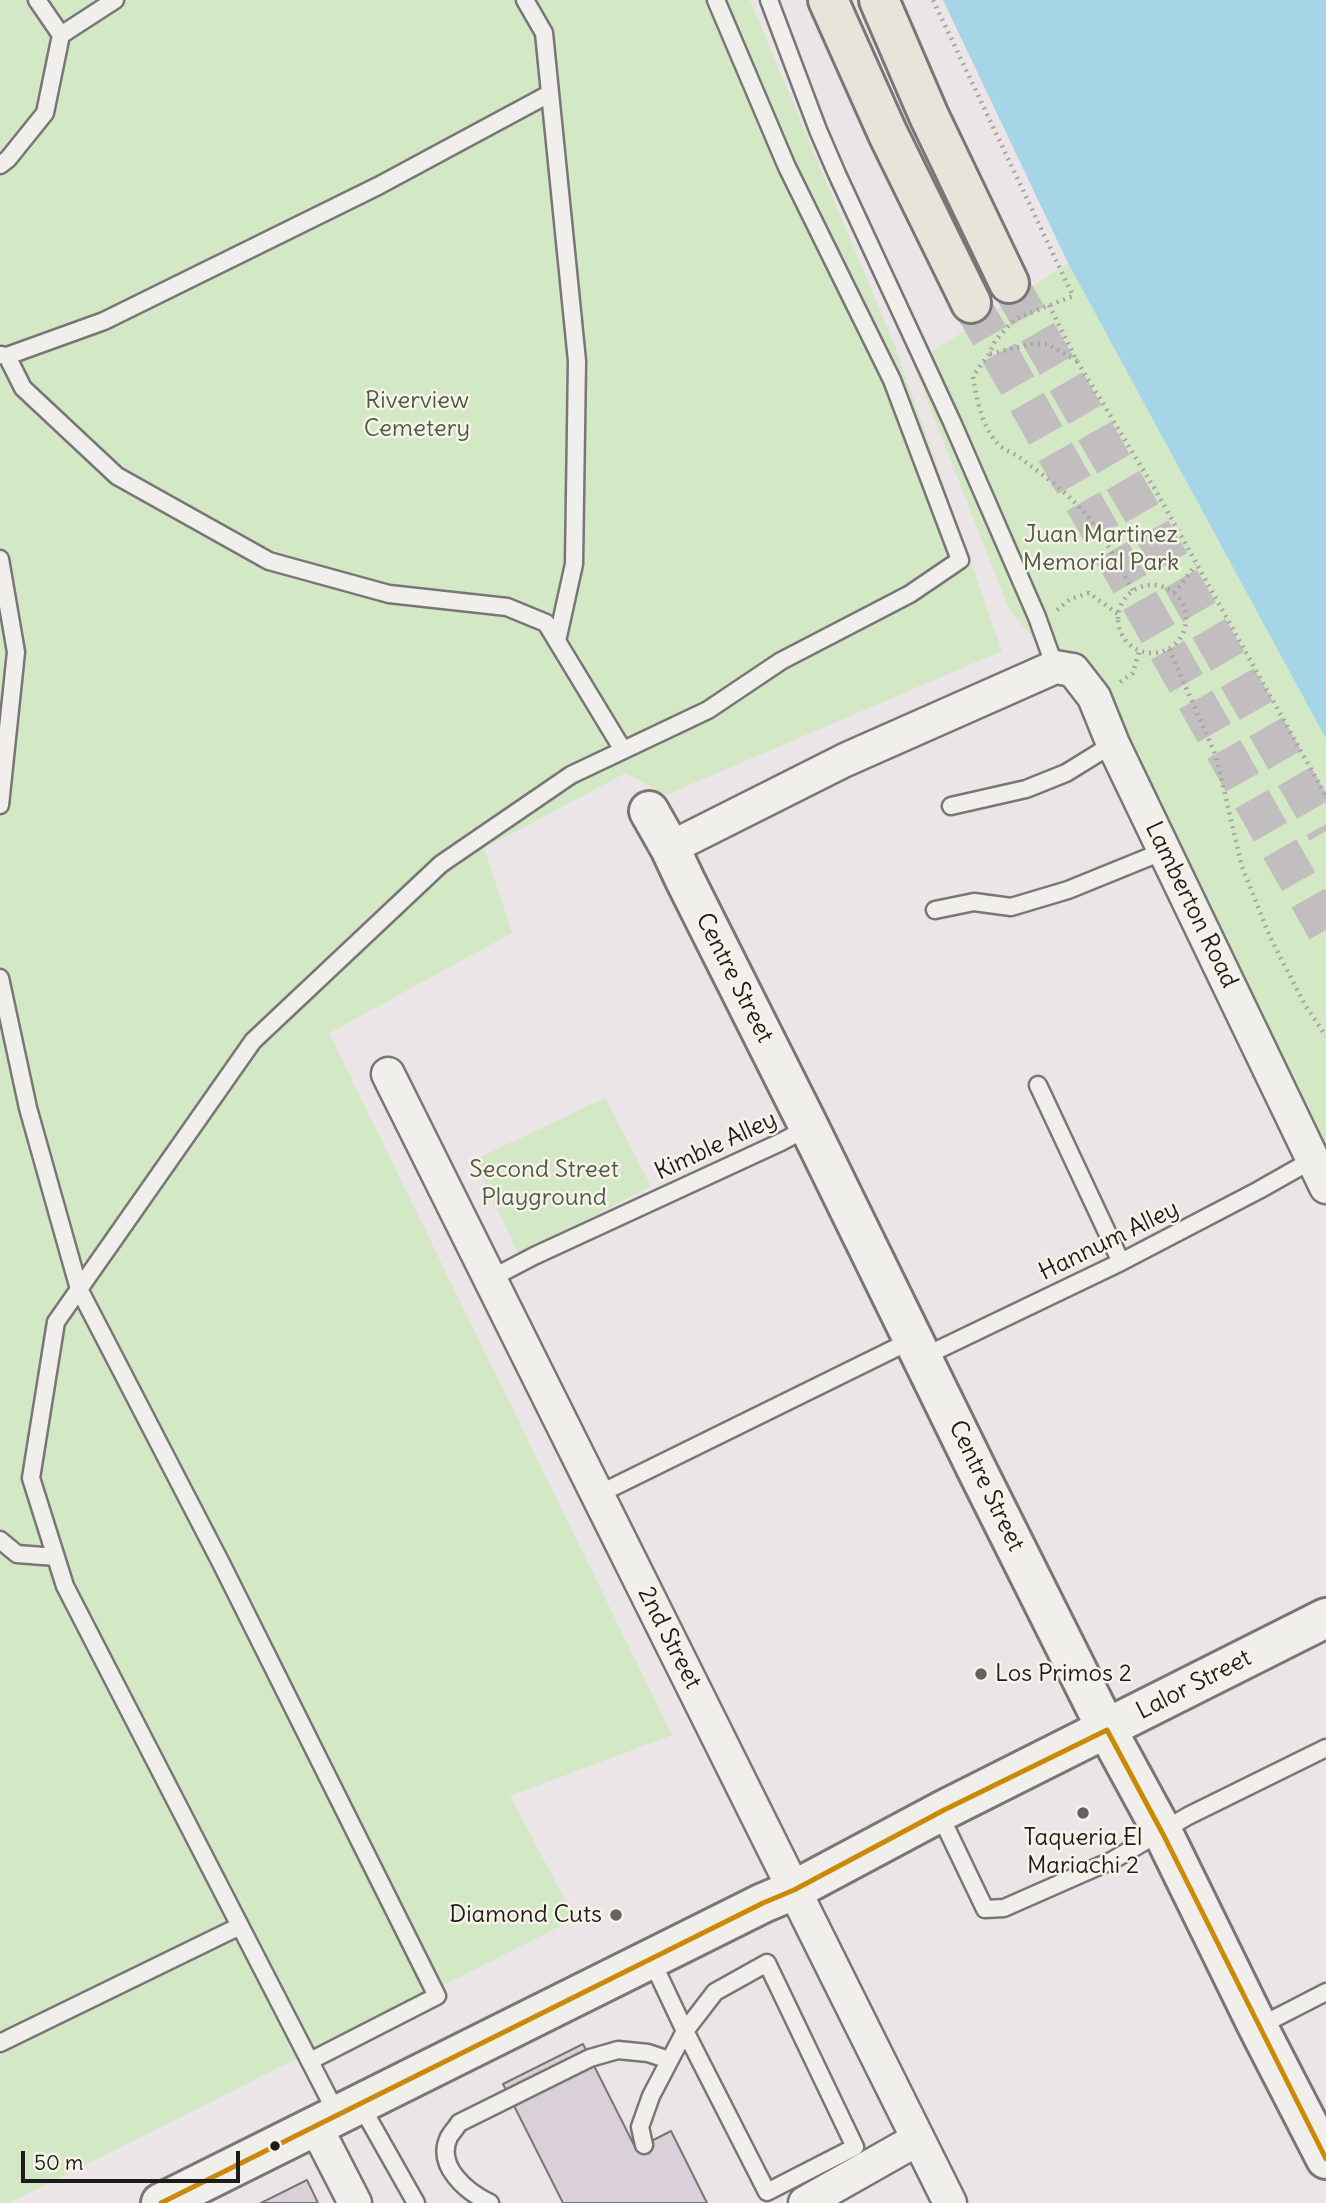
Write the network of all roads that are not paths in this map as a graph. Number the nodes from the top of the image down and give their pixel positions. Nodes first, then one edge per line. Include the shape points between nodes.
1 (37, 0) edge
2 (115, 0) edge
3 (525, 0) edge
4 (716, 0) edge
5 (769, 0) edge
6 (828, 0) edge
7 (879, 0) edge
8 (61, 35) junction
9 (549, 94) junction
10 (0, 165) edge
11 (1009, 283) tunnel mouth
12 (971, 303) tunnel mouth
13 (4, 355) edge
14 (0, 559) edge
15 (557, 641) junction
16 (1053, 660) junction
17 (1113, 744) junction
18 (623, 750) junction
19 (0, 805) edge
20 (951, 806) dead end
21 (649, 811) dead end
22 (670, 848) junction
23 (1164, 850) junction
24 (934, 910) dead end
25 (0, 978) edge
26 (388, 1074) dead end
27 (1038, 1085) dead end
28 (809, 1127) junction
29 (1319, 1173) edge
30 (1121, 1262) junction
31 (490, 1279) junction
32 (79, 1289) junction
33 (918, 1348) junction
34 (597, 1494) junction
35 (0, 1540) edge
36 (56, 1557) junction
37 (1326, 1618) edge
38 (1107, 1730) junction
39 (1326, 1748) edge
40 (939, 1813) junction
41 (1162, 1831) junction
42 (794, 1890) junction
43 (240, 1926) junction
44 (651, 1959) junction
45 (1326, 1992) edge
46 (1258, 2027) junction
47 (685, 2031) junction
48 (0, 2043) edge
49 (669, 2060) junction
50 (310, 2061) junction
51 (338, 2116) junction
52 (918, 2139) junction
53 (644, 2145) dead end
54 (1326, 2159) edge
55 (161, 2203) edge
56 (355, 2203) edge
57 (416, 2203) edge
58 (490, 2203) edge
59 (805, 2203) edge
60 (950, 2203) edge

1 - 8 lane
2 - 8 lane
3 - 9 lane via 544,33
4 - 18 lane via 787,167 892,380 960,560 910,594 781,661 708,710
5 - 16 lane via 818,130 952,422
6 - 12 highway
7 - 11 highway
8 - 10 lane via 45,113
9 - 13 lane via 378,186 104,320
9 - 15 lane via 577,361 574,564
13 - 15 lane via 23,388 117,476 269,561 389,594 508,607 546,623
14 - 19 lane via 16,652
15 - 18 lane
16 - 17 street, Lamberton Road via 1073,670 1094,697
16 - 22 street
17 - 20 lane via 1066,773 1026,789
17 - 23 street, Lamberton Road
18 - 32 lane via 571,775 440,864 253,1041
21 - 22 street, Centre Street
22 - 28 street, Centre Street
23 - 24 lane via 1068,890 1011,907 974,902
23 - 29 street, Lamberton Road
25 - 32 lane via 28,1108
26 - 31 street, 2nd Street
27 - 30 lane
28 - 31 lane, Kimble Alley
28 - 33 street, Centre Street
29 - 30 lane, Hannum Alley via 1259,1191
30 - 33 lane, Hannum Alley
31 - 34 street, 2nd Street
32 - 36 lane via 56,1322 31,1478
32 - 50 lane via 437,1996
33 - 34 lane, Hannum Alley
33 - 38 street, Centre Street
34 - 42 street, 2nd Street
35 - 36 lane via 18,1554
36 - 43 lane via 65,1586
37 - 38 street, Lalor Street
38 - 40 street, Lalor Street
38 - 41 street, Centre Street
39 - 41 lane
40 - 41 lane via 985,1909 1004,1908 1113,1860
40 - 42 street, Lalor Street
41 - 46 street, Centre Street
42 - 44 street, Lalor Street
42 - 52 street, 2nd Street
43 - 48 lane
43 - 50 lane
44 - 47 lane
44 - 51 street, Lalor Street
45 - 46 lane
46 - 54 street, Centre Street
47 - 47 lane via 715,1992 767,1963 855,2147 767,2192
47 - 49 lane
49 - 53 lane via 640,2127
49 - 58 lane via 618,2050 590,2058 459,2123 446,2152 451,2169 459,2183
50 - 51 lane
51 - 55 street, Lalor Street
51 - 56 street
51 - 57 lane
52 - 59 street
52 - 60 street, 2nd Street

